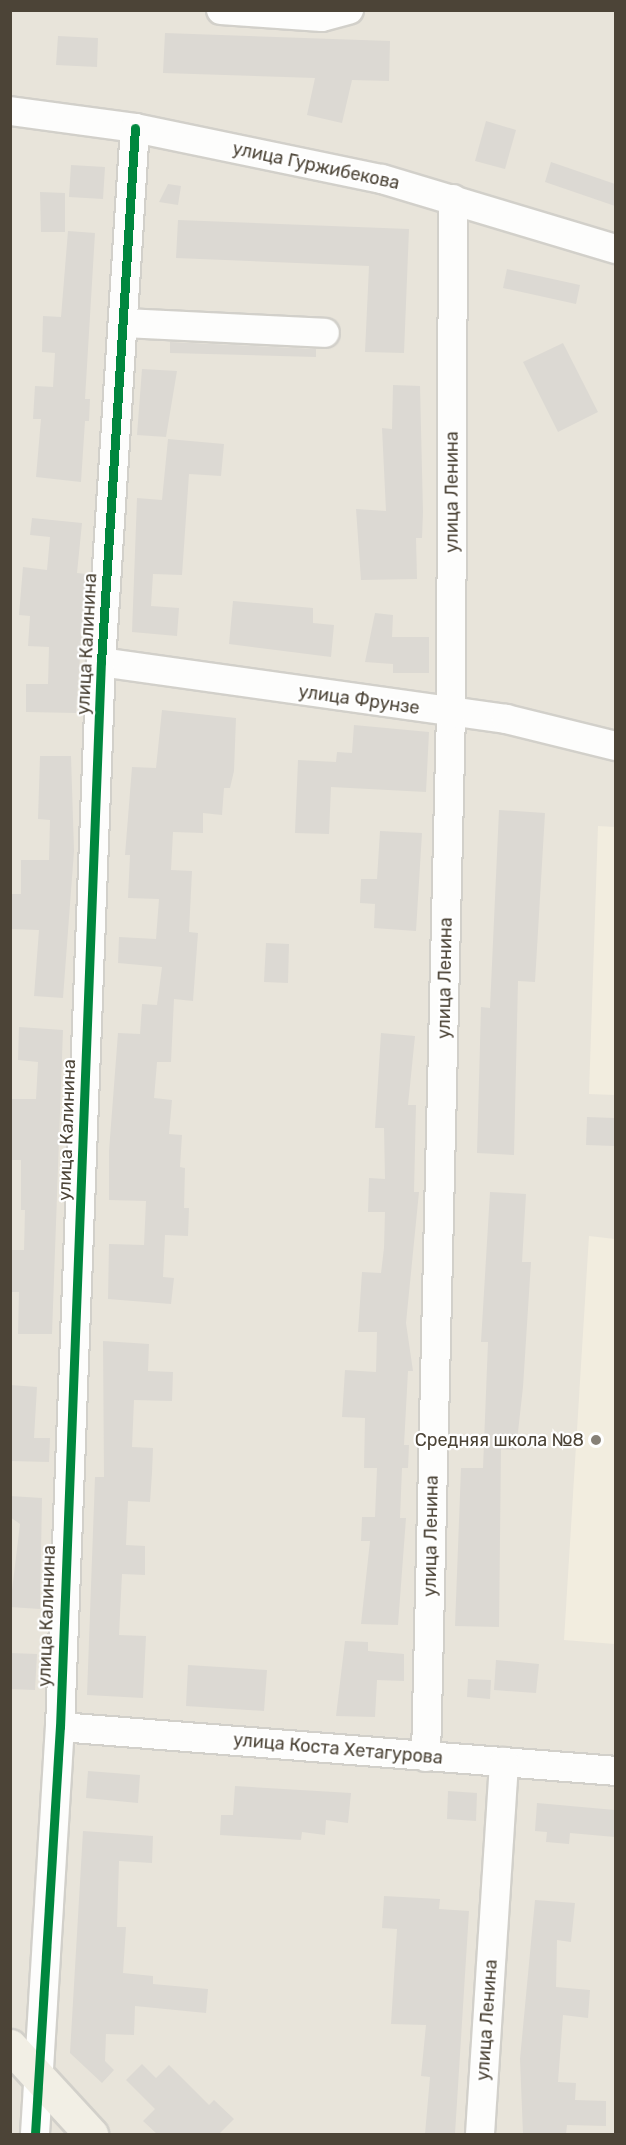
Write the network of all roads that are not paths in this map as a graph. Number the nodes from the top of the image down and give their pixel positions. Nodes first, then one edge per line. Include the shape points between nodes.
1 (221, 10) edge
2 (349, 10) edge
3 (10, 111) edge
4 (135, 128) junction
5 (453, 199) junction
6 (615, 249) edge
7 (123, 324) junction
8 (325, 333) dead end
9 (101, 662) junction
10 (451, 714) junction
11 (615, 746) edge
12 (60, 1727) junction
13 (426, 1756) junction
14 (504, 1762) junction
15 (615, 1771) edge
16 (10, 2046) edge
17 (38, 2076) junction
18 (35, 2134) edge
19 (91, 2134) edge
20 (480, 2134) edge

1 - 2 street via 322,17
3 - 4 street, улица Гуржибекова
4 - 5 street, улица Гуржибекова via 382,179
4 - 7 street, улица Калинина
5 - 6 street, улица Гуржибекова
5 - 10 street, улица Ленина
7 - 8 street
7 - 9 street, улица Калинина
9 - 10 street, улица Фрунзе
9 - 12 street, улица Калинина
10 - 11 street, улица Фрунзе via 506,719
10 - 13 street, улица Ленина
12 - 13 street, улица Коста Хетагурова
12 - 17 street, улица Калинина
13 - 14 street, улица Коста Хетагурова
14 - 15 street, улица Коста Хетагурова
14 - 20 street, улица Ленина
16 - 17 main road
17 - 18 street, улица Калинина
17 - 19 main road

